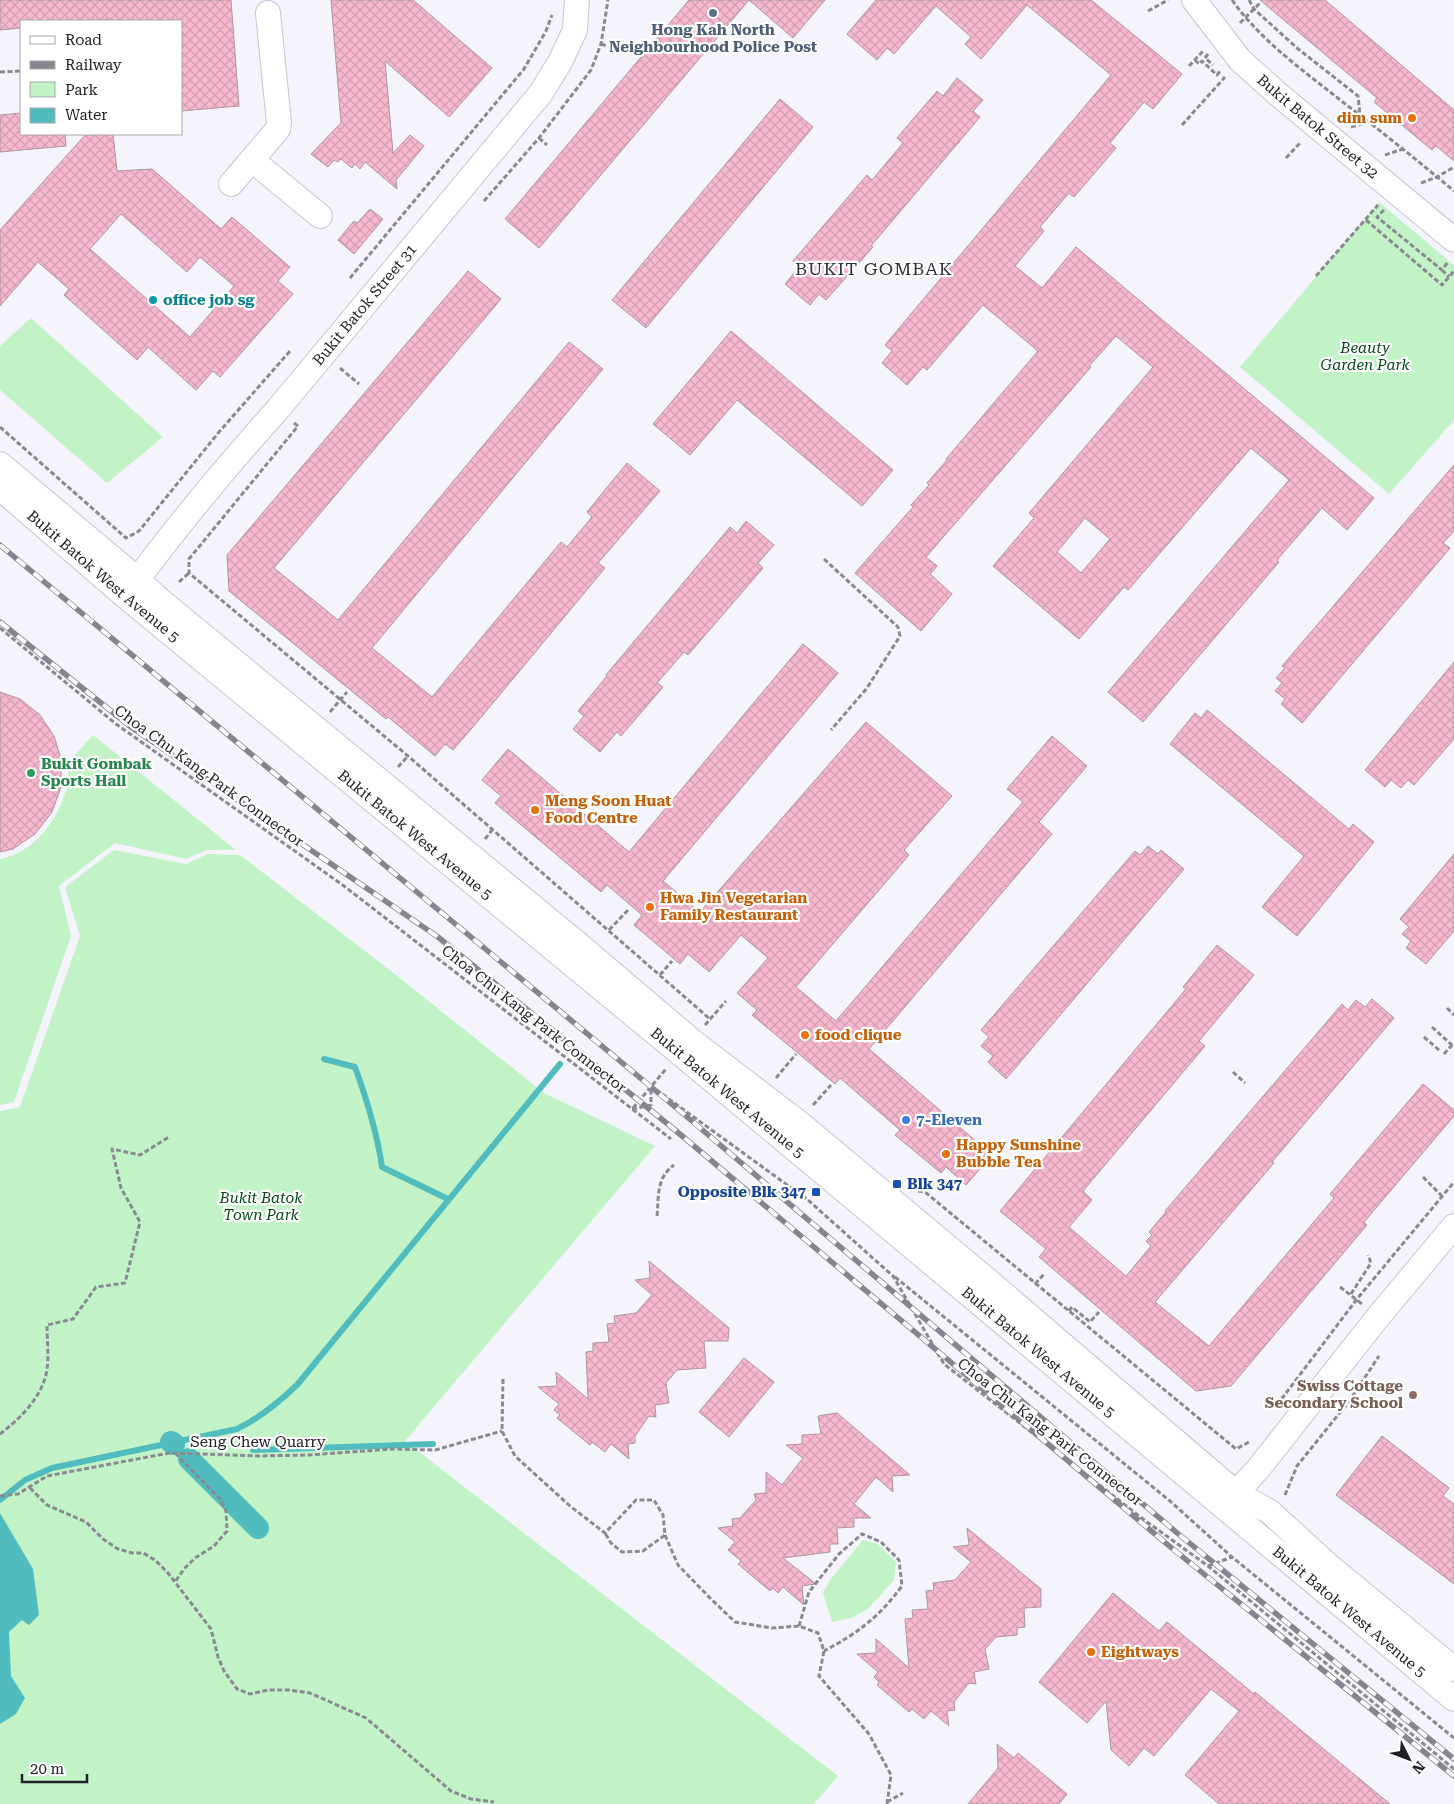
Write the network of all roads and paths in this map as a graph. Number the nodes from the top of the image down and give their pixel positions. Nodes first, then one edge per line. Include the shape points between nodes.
1 (577, 0) edge
2 (608, 0) edge
3 (1168, 0) edge
4 (1194, 0) edge
5 (1232, 0) edge
6 (1249, 0) edge
7 (1261, 2) dead end
8 (554, 8) dead end
9 (1254, 9) junction
10 (1148, 11) dead end
11 (268, 14) dead end
12 (1245, 18) junction
13 (601, 44) junction
14 (624, 51) dead end
15 (1203, 51) dead end
16 (1213, 58) dead end
17 (1195, 60) junction
18 (1189, 66) dead end
19 (20, 71) edge
20 (0, 72) edge
21 (1226, 76) dead end
22 (1374, 114) dead end
23 (1360, 115) junction
24 (1369, 122) junction
25 (1182, 125) dead end
26 (539, 138) junction
27 (1298, 144) dead end
28 (547, 145) dead end
29 (1286, 158) dead end
30 (252, 160) junction
31 (1454, 167) edge
32 (1437, 177) junction
33 (232, 184) dead end
34 (1454, 191) edge
35 (484, 201) dead end
36 (1389, 203) dead end
37 (1377, 207) dead end
38 (1372, 212) junction
39 (320, 216) dead end
40 (1377, 217) junction
41 (1366, 220) junction
42 (1451, 236) edge
43 (1442, 270) junction
44 (1454, 272) edge
45 (1316, 276) dead end
46 (1449, 277) junction
47 (350, 278) dead end
48 (290, 351) dead end
49 (343, 370) dead end
50 (359, 384) dead end
51 (298, 426) dead end
52 (0, 427) edge
53 (0, 464) edge
54 (0, 488) edge
55 (824, 559) dead end
56 (189, 573) junction
57 (179, 582) dead end
58 (131, 587) junction
59 (0, 628) edge
60 (347, 692) dead end
61 (340, 700) junction
62 (831, 730) dead end
63 (629, 910) dead end
64 (609, 930) junction
65 (672, 961) dead end
66 (660, 975) junction
67 (726, 1001) dead end
68 (1447, 1008) dead end
69 (1454, 1014) edge
70 (1432, 1027) dead end
71 (1424, 1037) dead end
72 (1453, 1046) edge
73 (796, 1054) dead end
74 (1232, 1072) dead end
75 (776, 1077) dead end
76 (1245, 1083) dead end
77 (831, 1085) dead end
78 (651, 1086) junction
79 (816, 1102) dead end
80 (632, 1109) junction
81 (169, 1137) dead end
82 (671, 1139) dead end
83 (674, 1165) dead end
84 (1423, 1177) dead end
85 (1454, 1182) edge
86 (916, 1191) dead end
87 (1442, 1196) junction
88 (657, 1216) dead end
89 (1454, 1226) edge
90 (1368, 1255) dead end
91 (1045, 1273) dead end
92 (893, 1276) junction
93 (1035, 1284) junction
94 (1340, 1287) dead end
95 (1069, 1311) junction
96 (1100, 1312) dead end
97 (1380, 1353) dead end
98 (503, 1379) dead end
99 (1273, 1410) dead end
100 (502, 1431) junction
101 (0, 1434) edge
102 (1255, 1434) dead end
103 (174, 1453) junction
104 (30, 1488) junction
105 (0, 1496) edge
106 (1230, 1500) junction
107 (1288, 1500) dead end
108 (605, 1533) junction
109 (665, 1535) junction
110 (1232, 1556) junction
111 (1208, 1566) junction
112 (175, 1582) junction
113 (799, 1626) junction
114 (824, 1651) junction
115 (1454, 1669) edge
116 (1454, 1699) edge
117 (1454, 1738) edge
118 (1454, 1769) edge
119 (903, 1793) dead end
120 (494, 1802) dead end
121 (887, 1803) edge

1 - 58 street, Bukit Batok Street 31 via 575,30 542,93 243,448
2 - 13 path
3 - 10 path
4 - 42 street, Bukit Batok Street 32 via 1240,60 1278,95
5 - 12 path
6 - 9 path
7 - 9 path
8 - 47 path via 546,31 524,69
9 - 12 path
9 - 23 path via 1358,96
11 - 30 street via 280,123
12 - 23 path via 1285,57
13 - 14 path
13 - 26 path via 591,70
15 - 17 path
16 - 17 path via 1208,54 1205,58 1220,72 1217,75 1202,61 1199,64
17 - 18 path
19 - 20 path
21 - 25 path
22 - 24 path
23 - 24 path
24 - 32 path
26 - 28 path
26 - 35 path
27 - 29 path
30 - 33 street
30 - 39 street
31 - 32 path
32 - 34 path
36 - 40 path
37 - 38 path
38 - 40 path
38 - 41 path
40 - 43 path
41 - 45 path
41 - 46 path via 1442,285
42 - 43 path
43 - 46 path
44 - 46 path
48 - 52 path via 139,531 126,538
49 - 50 path
51 - 56 path via 189,559
53 - 58 street, Bukit Batok West Avenue 5
54 - 58 street, Bukit Batok West Avenue 5
55 - 62 path via 898,627 900,636 866,688
56 - 57 path
56 - 61 path
58 - 106 street, Bukit Batok West Avenue 5 via 162,601 571,937 692,1041 798,1122 986,1279
59 - 80 path, Choa Chu Kang Park Connector via 116,724 344,886
60 - 61 path
61 - 64 path
63 - 64 path
64 - 66 path
65 - 66 path
66 - 67 path via 710,1019
68 - 69 path
70 - 72 path
71 - 72 path via 1442,1053
73 - 75 path
74 - 76 path
77 - 79 path
78 - 80 path
78 - 80 path, Choa Chu Kang Park Connector via 651,1105
78 - 92 path, Choa Chu Kang Park Connector via 808,1200
80 - 82 path
81 - 101 path via 140,1155 112,1149 121,1188 140,1222 125,1283 96,1286 73,1320 47,1325 47,1369 42,1389 15,1423
83 - 88 path via 665,1171 659,1186
84 - 87 path
85 - 87 path
86 - 93 path via 925,1192
87 - 99 path via 1357,1299
89 - 106 street
90 - 94 path via 1371,1263 1350,1293
91 - 93 path
92 - 110 path via 1164,1496
92 - 111 path, Choa Chu Kang Park Connector via 944,1364
93 - 95 path
95 - 96 path via 1072,1307 1090,1322
95 - 102 path via 1236,1449 1249,1442
97 - 107 path via 1350,1400 1297,1466 1284,1495
98 - 100 path
100 - 103 path, Seng Chew Quarry via 435,1450 259,1456
100 - 108 path via 515,1456
103 - 104 path, Seng Chew Quarry via 47,1476
103 - 112 path via 220,1499 226,1511 227,1531 214,1546 195,1558
104 - 105 path, Seng Chew Quarry via 18,1494
104 - 112 path via 47,1505 86,1522 102,1539 118,1549 132,1554 143,1553 155,1560
106 - 115 street, Bukit Batok West Avenue 5 via 1270,1512 1328,1565
106 - 116 street, Bukit Batok West Avenue 5 via 1254,1530
108 - 109 path via 622,1552 643,1551
108 - 109 path via 636,1500 654,1500 663,1516
109 - 113 path via 678,1565 736,1622 772,1628
110 - 111 path
110 - 117 path
111 - 118 path, Choa Chu Kang Park Connector
112 - 120 path via 211,1629 224,1671 237,1689 250,1694 268,1690 310,1693 366,1718 451,1791 471,1799
113 - 114 path via 818,1633
113 - 114 path via 810,1592 839,1554 862,1534 881,1542 899,1560 902,1586 887,1606 854,1635
114 - 121 path via 819,1676 869,1734 891,1775
119 - 121 path

